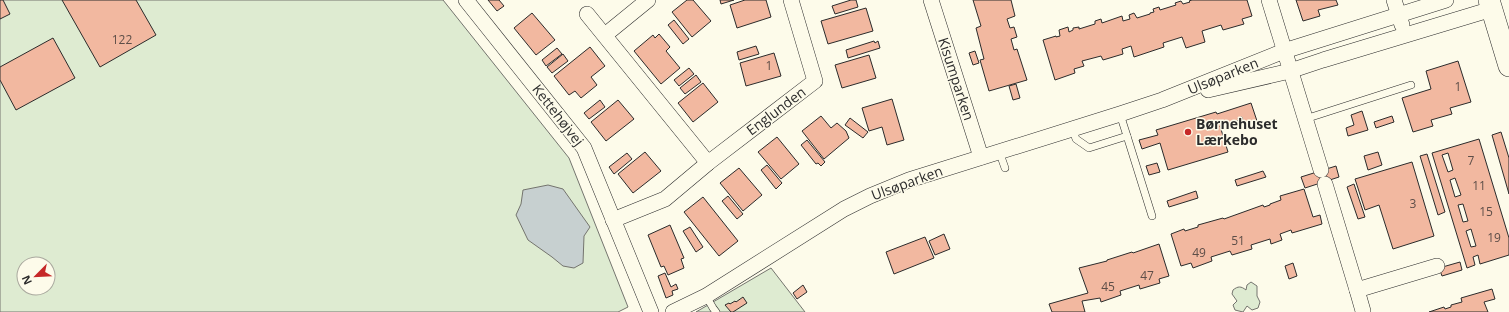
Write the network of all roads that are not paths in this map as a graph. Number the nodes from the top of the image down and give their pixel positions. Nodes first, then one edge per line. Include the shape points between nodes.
1 (466, 0) edge
2 (648, 0) edge
3 (791, 0) edge
4 (931, 0) edge
5 (1269, 0) edge
6 (1394, 0) edge
7 (1446, 0) edge
8 (1490, 4) edge
9 (587, 14) dead end
10 (1399, 16) junction
11 (605, 35) junction
12 (1405, 36) junction
13 (1284, 52) junction
14 (1509, 66) edge
15 (1290, 71) junction
16 (1411, 85) dead end
17 (1162, 100) junction
18 (1120, 114) junction
19 (1304, 119) junction
20 (1072, 128) junction
21 (1127, 136) junction
22 (999, 151) junction
23 (981, 157) junction
24 (708, 163) junction
25 (1005, 168) dead end
26 (1152, 216) dead end
27 (614, 220) junction
28 (1437, 266) dead end
29 (1357, 290) junction
30 (706, 296) junction
31 (1363, 311) edge
32 (651, 312) edge
33 (673, 312) edge
34 (716, 312) edge

1 - 27 street, Kettehøjvej via 584,148
2 - 11 street
3 - 24 street, Englunden via 815,82
4 - 23 street, Kisumparken
5 - 13 street
6 - 10 street
7 - 10 street, Ulsøparken
8 - 12 street, Ulsøparken
8 - 14 street
9 - 11 street
10 - 12 street
10 - 13 street, Ulsøparken
11 - 24 street
12 - 15 street, Ulsøparken
13 - 15 street
13 - 17 street, Ulsøparken
15 - 17 street, Ulsøparken
15 - 19 street
16 - 19 lane
17 - 18 street, Ulsøparken
18 - 20 street, Ulsøparken
18 - 21 lane
19 - 29 street
20 - 21 lane via 1076,139 1089,148
20 - 22 street, Ulsøparken
21 - 26 lane
22 - 23 street, Ulsøparken
22 - 25 lane
23 - 30 street, Ulsøparken via 909,180 844,208
24 - 27 street, Englunden via 665,199
27 - 32 street, Kettehøjvej
28 - 29 street
29 - 31 street
30 - 33 street, Ulsøparken
30 - 34 lane

